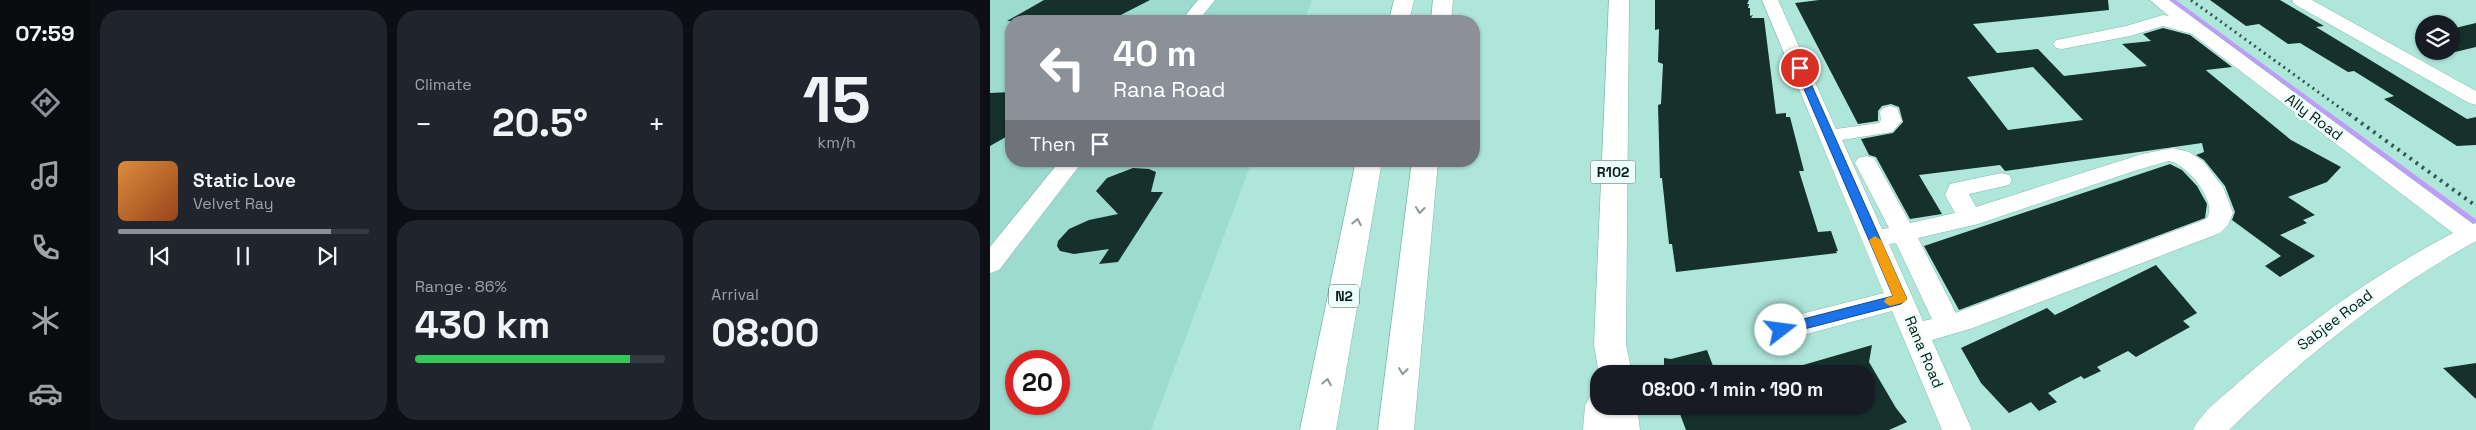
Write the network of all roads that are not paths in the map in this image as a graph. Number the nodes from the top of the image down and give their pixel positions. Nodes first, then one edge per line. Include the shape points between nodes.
1 (1207, 0) edge
2 (1404, 0) edge
3 (1443, 0) edge
4 (1619, 0) edge
5 (1770, 0) edge
6 (2158, 0) edge
7 (2307, 4) edge
8 (1194, 15) edge
9 (1400, 15) edge
10 (1442, 15) edge
11 (2201, 32) junction
12 (2062, 44) dead end
13 (2476, 99) edge
14 (1890, 112) dead end
15 (1829, 136) junction
16 (1866, 163) dead end
17 (1067, 167) edge
18 (1368, 167) edge
19 (1424, 167) edge
20 (2000, 180) dead end
21 (1970, 218) junction
22 (2473, 232) edge
23 (1904, 233) junction
24 (1874, 239) junction
25 (990, 264) edge
26 (1901, 299) junction
27 (1948, 325) junction
28 (1781, 330) dead end
29 (1916, 334) junction
30 (1610, 364) edge
31 (1602, 415) edge
32 (1621, 415) edge
33 (1318, 430) edge
34 (1396, 430) edge
35 (1601, 430) edge
36 (1622, 430) edge
37 (1957, 430) edge
38 (2208, 430) edge

1 - 8 street
2 - 9 main road
3 - 10 main road
4 - 30 main road, R102
5 - 15 street, Rana Road
6 - 11 street, Ally Road
7 - 13 street
11 - 12 street via 2163,20
11 - 22 street, Ally Road
14 - 15 street via 1891,124 1881,130
15 - 24 street, Rana Road
16 - 23 street
17 - 25 street
33 -> 18 main road, N2
19 -> 34 main road
20 - 21 street via 1958,190 1957,195
21 - 23 street
21 - 27 street via 2100,174 2172,155 2195,164 2219,202 2222,215 2211,227
22 - 38 street, Sabjee Road via 2401,273 2318,330
23 - 24 street
23 - 27 street
24 - 26 street, Rana Road
26 - 28 street
26 - 29 street, Rana Road
27 - 29 street
29 - 37 street, Rana Road
31 - 35 main road
32 - 36 main road

